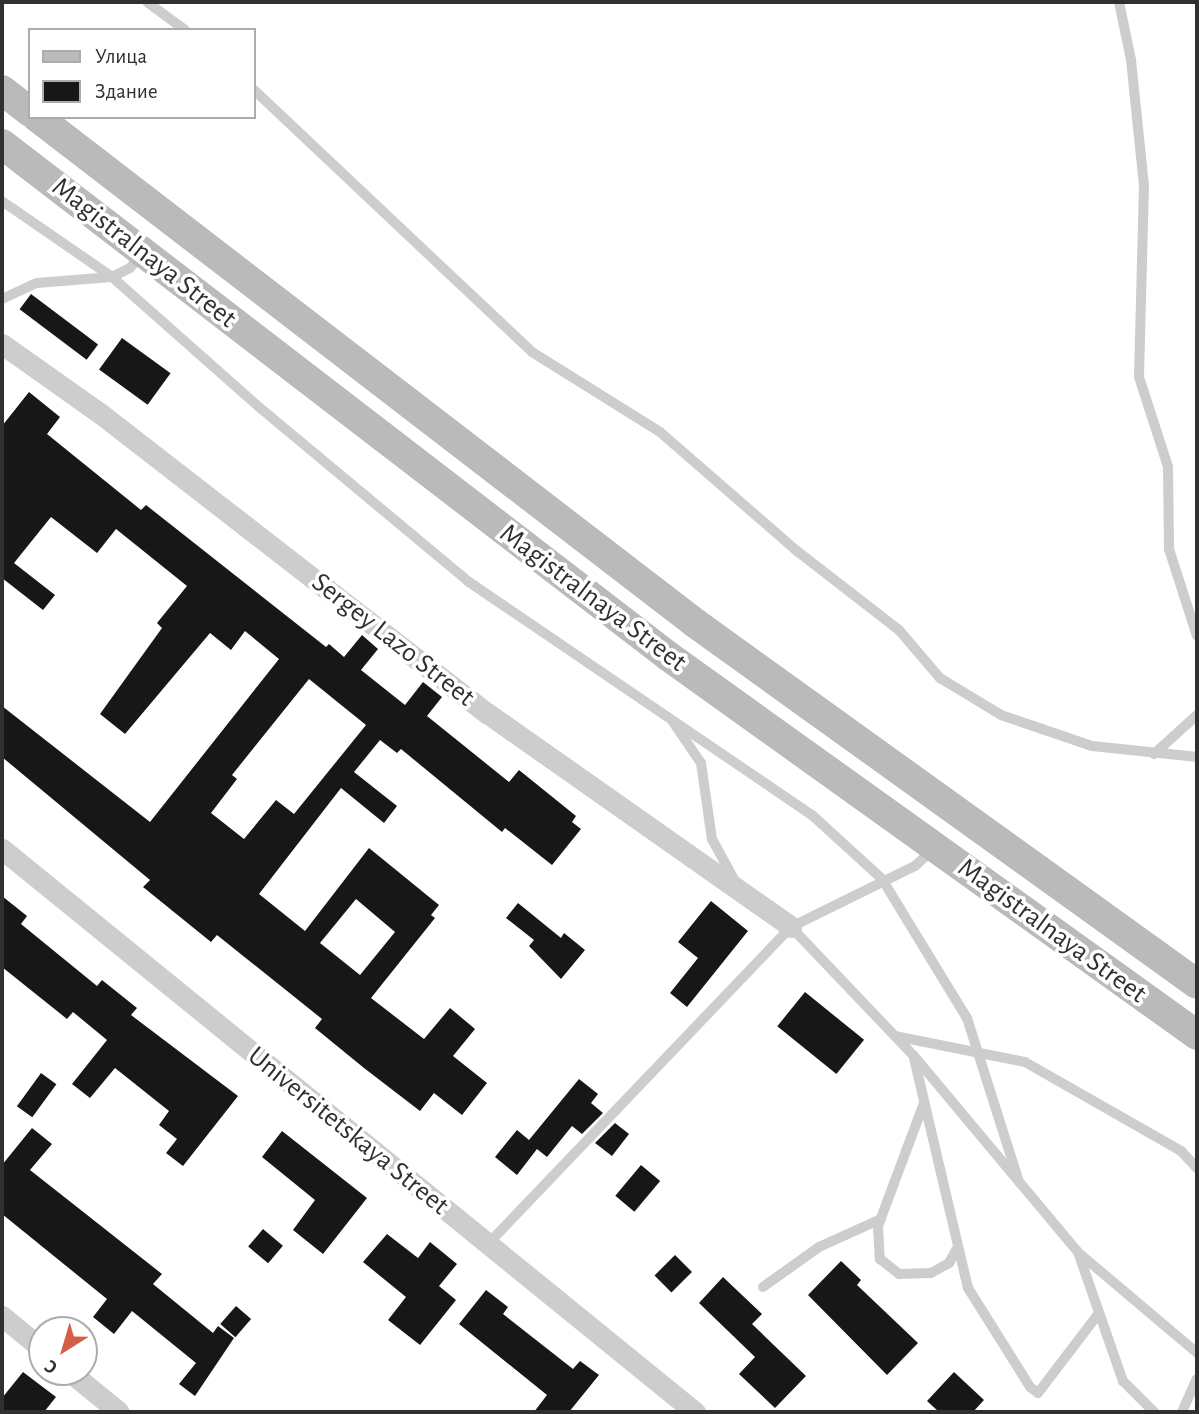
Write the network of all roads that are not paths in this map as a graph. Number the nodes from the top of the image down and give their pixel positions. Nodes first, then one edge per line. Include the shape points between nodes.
1 (147, 2) edge
2 (1119, 2) edge
3 (182, 28) edge
4 (2, 90) edge
5 (256, 92) edge
6 (28, 110) edge
7 (40, 119) edge
8 (2, 144) edge
9 (2, 201) edge
10 (143, 252) junction
11 (112, 276) junction
12 (2, 299) edge
13 (2, 344) edge
14 (1197, 636) edge
15 (667, 714) junction
16 (1197, 715) edge
17 (1154, 754) junction
18 (1197, 757) edge
19 (935, 848) junction
20 (2, 849) edge
21 (882, 879) junction
22 (740, 891) junction
23 (791, 927) junction
24 (1197, 984) edge
25 (1197, 1035) edge
26 (895, 1037) junction
27 (979, 1054) junction
28 (914, 1056) junction
29 (924, 1103) junction
30 (1197, 1168) edge
31 (1019, 1182) junction
32 (881, 1219) junction
33 (487, 1244) junction
34 (958, 1247) junction
35 (1078, 1252) junction
36 (763, 1287) dead end
37 (1099, 1312) junction
38 (2, 1316) edge
39 (28, 1337) edge
40 (1197, 1353) edge
41 (1197, 1379) edge
42 (87, 1386) edge
43 (119, 1412) edge
44 (695, 1412) edge
45 (1154, 1412) edge
46 (1182, 1412) edge

1 - 3 lane
2 - 14 lane via 1131,60 1144,185 1139,377 1168,467 1169,549
4 - 6 main road
5 - 17 lane via 532,352 660,432 797,551 898,630 940,678 1001,715 1092,746
7 - 24 main road, Magistralnaya Street via 695,622
8 - 10 main road, Magistralnaya Street
9 - 11 lane
10 - 11 lane via 130,268
10 - 19 main road, Magistralnaya Street via 668,656
11 - 12 lane via 37,283
11 - 15 lane via 259,407 469,582
13 - 22 street, Sergey Lazo Street via 101,414 487,713
15 - 21 lane via 812,815
15 - 22 lane via 701,762 712,839
16 - 17 lane
17 - 18 lane
19 - 21 lane via 915,866
19 - 25 main road, Magistralnaya Street
20 - 33 street, Universitetskaya Street
21 - 23 lane
21 - 27 lane via 967,1018
22 - 23 street, Sergey Lazo Street
23 - 26 lane
23 - 33 lane
26 - 27 lane
26 - 28 lane
27 - 30 lane via 1025,1062 1181,1151
27 - 31 lane
28 - 29 lane
28 - 31 lane
29 - 32 lane
29 - 34 lane
31 - 35 lane
32 - 34 lane via 880,1259 899,1274 931,1273 948,1263
32 - 36 lane via 819,1247
33 - 44 street, Universitetskaya Street
34 - 37 lane via 968,1288 1038,1393
35 - 37 lane
35 - 40 lane
37 - 45 lane via 1123,1381
38 - 39 street
41 - 46 lane
42 - 43 street

